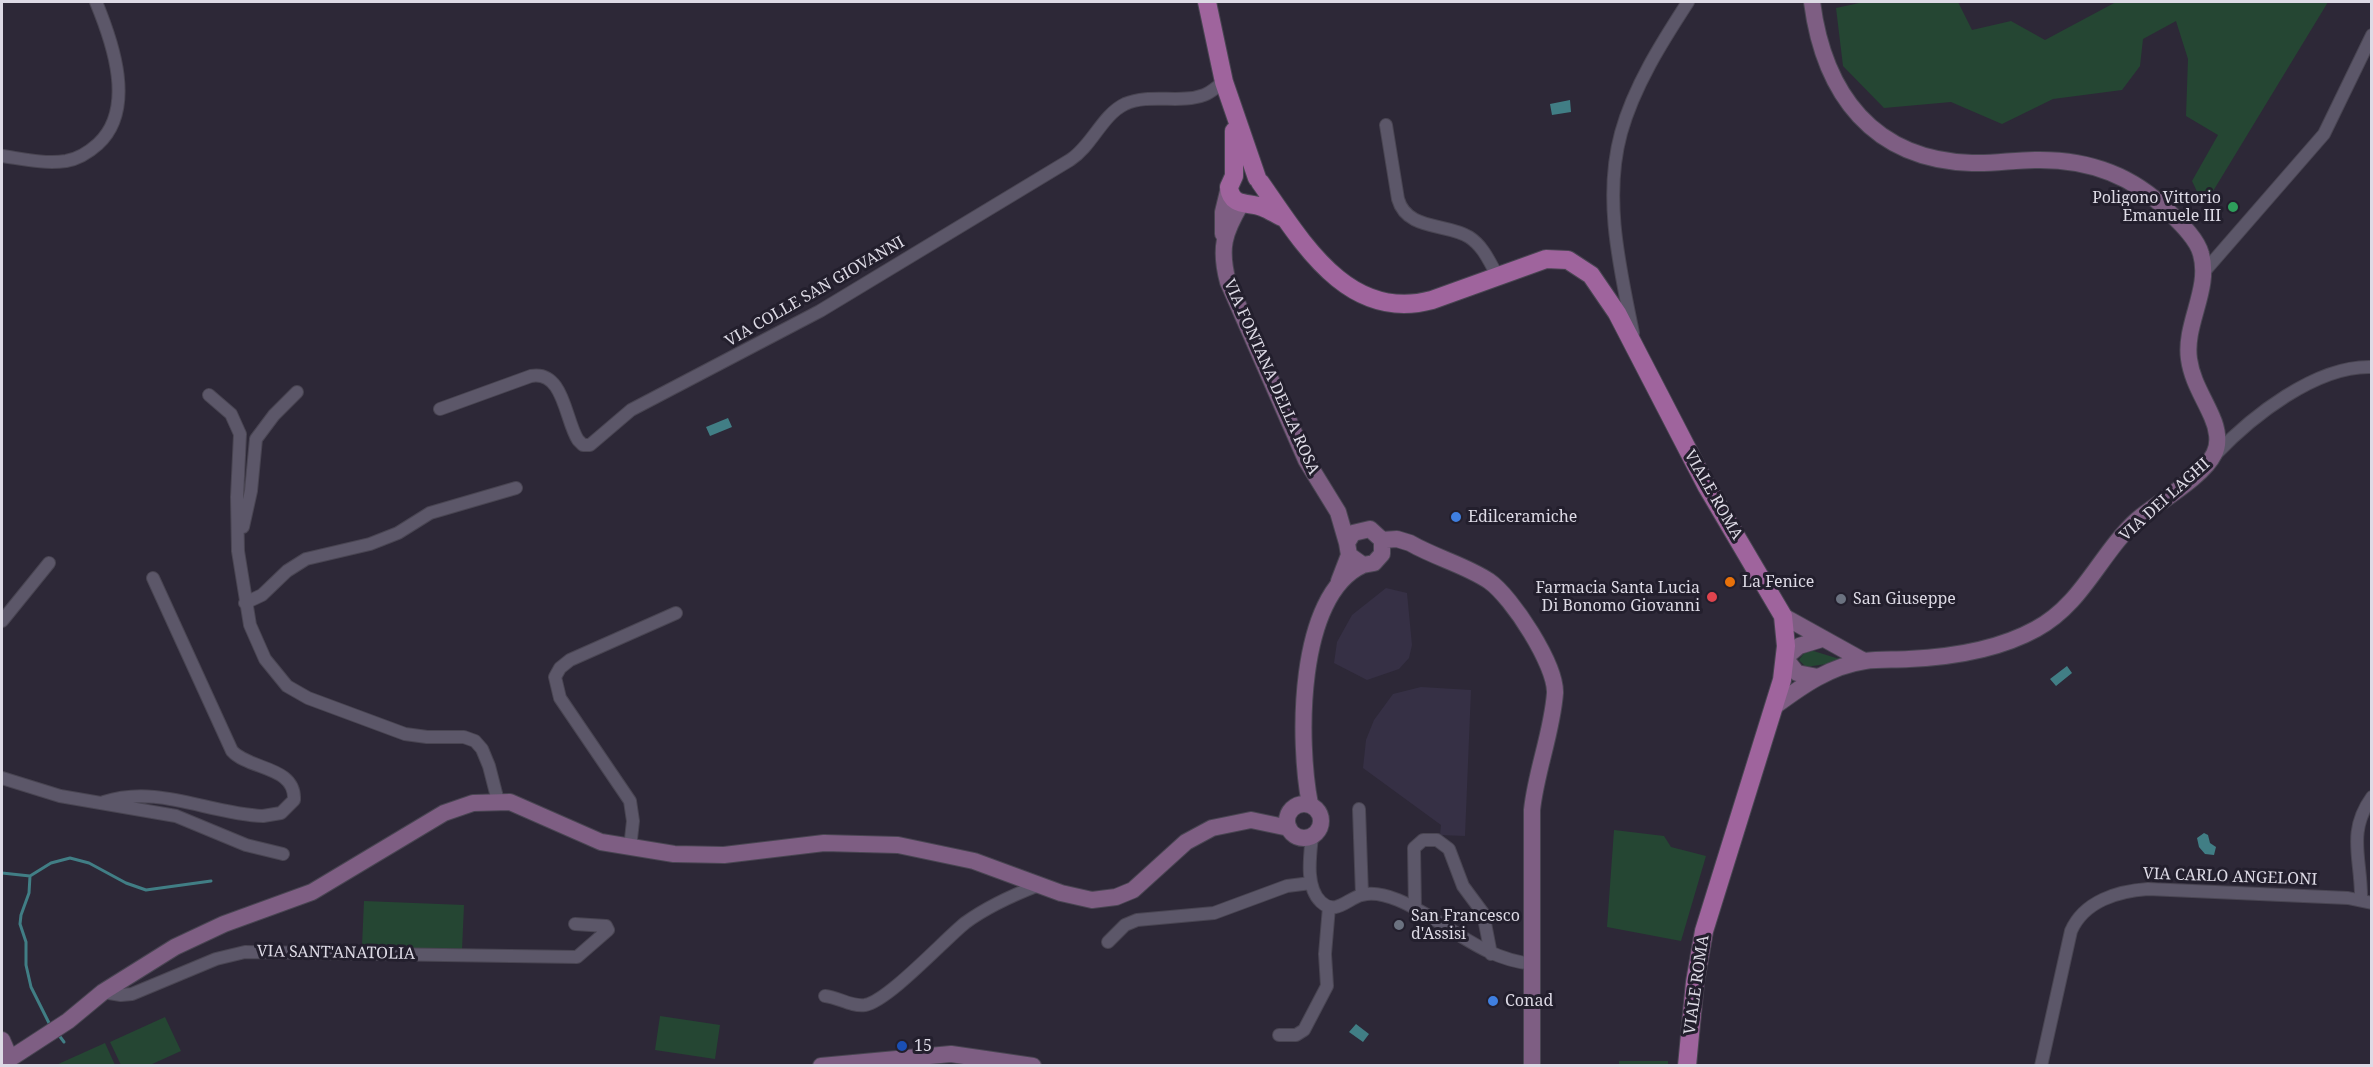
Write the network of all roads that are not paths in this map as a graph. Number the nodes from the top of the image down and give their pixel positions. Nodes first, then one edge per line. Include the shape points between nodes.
1 (96, 2) edge
2 (1207, 2) edge
3 (1688, 2) edge
4 (1812, 2) edge
5 (2372, 35) edge
6 (1224, 82) junction
7 (1233, 111) junction
8 (1386, 125) dead end
9 (2, 156) edge
10 (1258, 180) junction
11 (1231, 182) junction
12 (1244, 204) junction
13 (1286, 219) junction
14 (1223, 238) junction
15 (2202, 273) junction
16 (1497, 275) junction
17 (1636, 349) junction
18 (2372, 367) edge
19 (297, 392) dead end
20 (209, 395) dead end
21 (440, 409) dead end
22 (2210, 460) junction
23 (516, 488) dead end
24 (1338, 512) junction
25 (1378, 541) junction
26 (1353, 554) junction
27 (49, 563) dead end
28 (153, 578) dead end
29 (243, 585) junction
30 (245, 603) junction
31 (676, 613) dead end
32 (1783, 616) junction
33 (2, 621) edge
34 (1822, 639) junction
35 (1785, 658) junction
36 (1864, 661) junction
37 (1818, 677) junction
38 (1775, 706) junction
39 (2, 778) edge
40 (2372, 797) edge
41 (498, 801) junction
42 (104, 802) junction
43 (1359, 809) dead end
44 (1300, 821) junction
45 (630, 848) junction
46 (284, 854) dead end
47 (1311, 883) junction
48 (1039, 885) junction
49 (1362, 895) junction
50 (2366, 902) edge
51 (1329, 907) junction
52 (1415, 909) junction
53 (575, 924) dead end
54 (1108, 942) dead end
55 (1491, 954) junction
56 (1533, 964) junction
57 (103, 992) junction
58 (825, 996) dead end
59 (1279, 1035) dead end
60 (3, 1041) edge
61 (30, 1044) junction
62 (895, 1062) edge
63 (4, 1064) edge
64 (821, 1065) edge
65 (1033, 1065) edge
66 (1532, 1065) edge
67 (1687, 1065) edge
68 (2041, 1065) edge

1 - 9 street via 107,33 117,86 118,109 111,129 91,150 70,160 42,162
2 - 6 main road, VIALE ROMA
3 - 17 street via 1635,95 1618,151 1614,226
4 - 15 main road, VIA DEI LAGHI via 1836,86 1854,110 1883,136 1910,150 1950,160 2055,160 2123,177 2163,207 2196,243 2202,255
5 - 15 street via 2324,134
6 - 7 main road, VIALE ROMA
6 - 21 street, VIA COLLE SAN GIOVANNI via 1198,96 1123,106 1073,158 820,311 631,410 590,445 579,440 555,386 542,376 531,376
7 - 10 main road, VIALE ROMA
7 - 11 main road, VIALE ROMA
8 - 16 street via 1402,210 1419,222 1472,239
10 - 11 main road via 1248,172
10 - 12 main road via 1259,196
10 - 13 main road, VIALE ROMA
11 - 12 main road via 1232,198
11 - 14 main road, VIA FONTANA DELLA ROSA via 1223,212
12 - 13 main road via 1262,207
12 - 14 main road
13 - 16 main road, VIALE ROMA via 1297,238 1330,272 1360,293 1387,303 1419,304
14 - 24 main road, VIA FONTANA DELLA ROSA via 1226,275 1236,303 1308,466
15 - 22 main road, VIA DEI LAGHI via 2188,354 2195,381 2216,427 2216,448
16 - 17 main road, VIALE ROMA via 1546,259 1577,264 1603,290
17 - 32 main road, VIALE ROMA via 1707,487
18 - 22 street via 2337,371 2311,383 2248,423
19 - 29 street via 254,444 251,491 243,524
20 - 29 street via 231,414 240,434 237,528
22 - 36 main road, VIA DEI LAGHI via 2133,525 2072,602 2036,630 1955,654
23 - 30 street via 430,513 398,533 370,544 306,559 262,595
24 - 25 main road, VIA FONTANA DELLA ROSA
24 - 26 main road, VIA FONTANA DELLA ROSA
25 - 26 main road via 1374,563
25 - 26 main road via 1353,533
25 - 56 main road via 1398,549 1423,550 1483,578 1501,591 1544,654 1553,675 1553,704 1533,810
26 - 44 main road via 1353,569 1338,584 1317,631 1307,672 1303,720 1307,786
27 - 33 street
28 - 42 street via 232,751 284,777 294,800 281,813 263,816 147,796
29 - 30 street
30 - 41 street via 258,649 287,686 308,698 405,734 472,739 484,753
31 - 45 street via 567,662 555,677 560,698 630,801
32 - 34 main road
32 - 35 main road, VIALE ROMA
34 - 35 main road via 1799,646
34 - 36 main road
35 - 37 main road via 1797,673
35 - 38 main road, VIALE ROMA
36 - 37 main road, VIA DEI LAGHI
37 - 38 main road, VIA DEI LAGHI
38 - 67 main road, VIALE ROMA via 1704,931
39 - 42 street via 60,796
40 - 50 street via 2356,832
41 - 45 main road via 530,808 594,840
41 - 57 main road via 473,802 449,810 318,888 202,933 144,964
42 - 46 street via 182,818 246,844
43 - 49 street
44 - 47 street via 1310,855
44 - 48 main road via 1251,820 1196,835 1133,890 1116,897 1087,899
45 - 48 main road via 707,855 824,843 882,843 964,858
47 - 51 street via 1318,899
47 - 54 street via 1287,886 1214,913 1137,920
48 - 58 street via 1006,898 971,919 870,1003 859,1005
49 - 51 street via 1341,906
49 - 52 street via 1389,897
50 - 68 street, VIA CARLO ANGELONI via 2148,889 2125,891 2100,900 2079,917 2071,931
51 - 59 street via 1327,986 1304,1030 1296,1035
52 - 55 street
52 - 55 street via 1414,848 1423,840 1437,840 1448,847 1463,886 1482,910
53 - 57 street, VIA SANT'ANATOLIA via 606,926 608,930 577,957 245,952 216,959 132,994
55 - 56 street via 1507,961
56 - 66 main road
57 - 61 main road via 68,1022
60 - 61 main road
60 - 63 main road via 8,1050
61 - 63 main road
62 - 64 main road
62 - 65 main road via 956,1054

